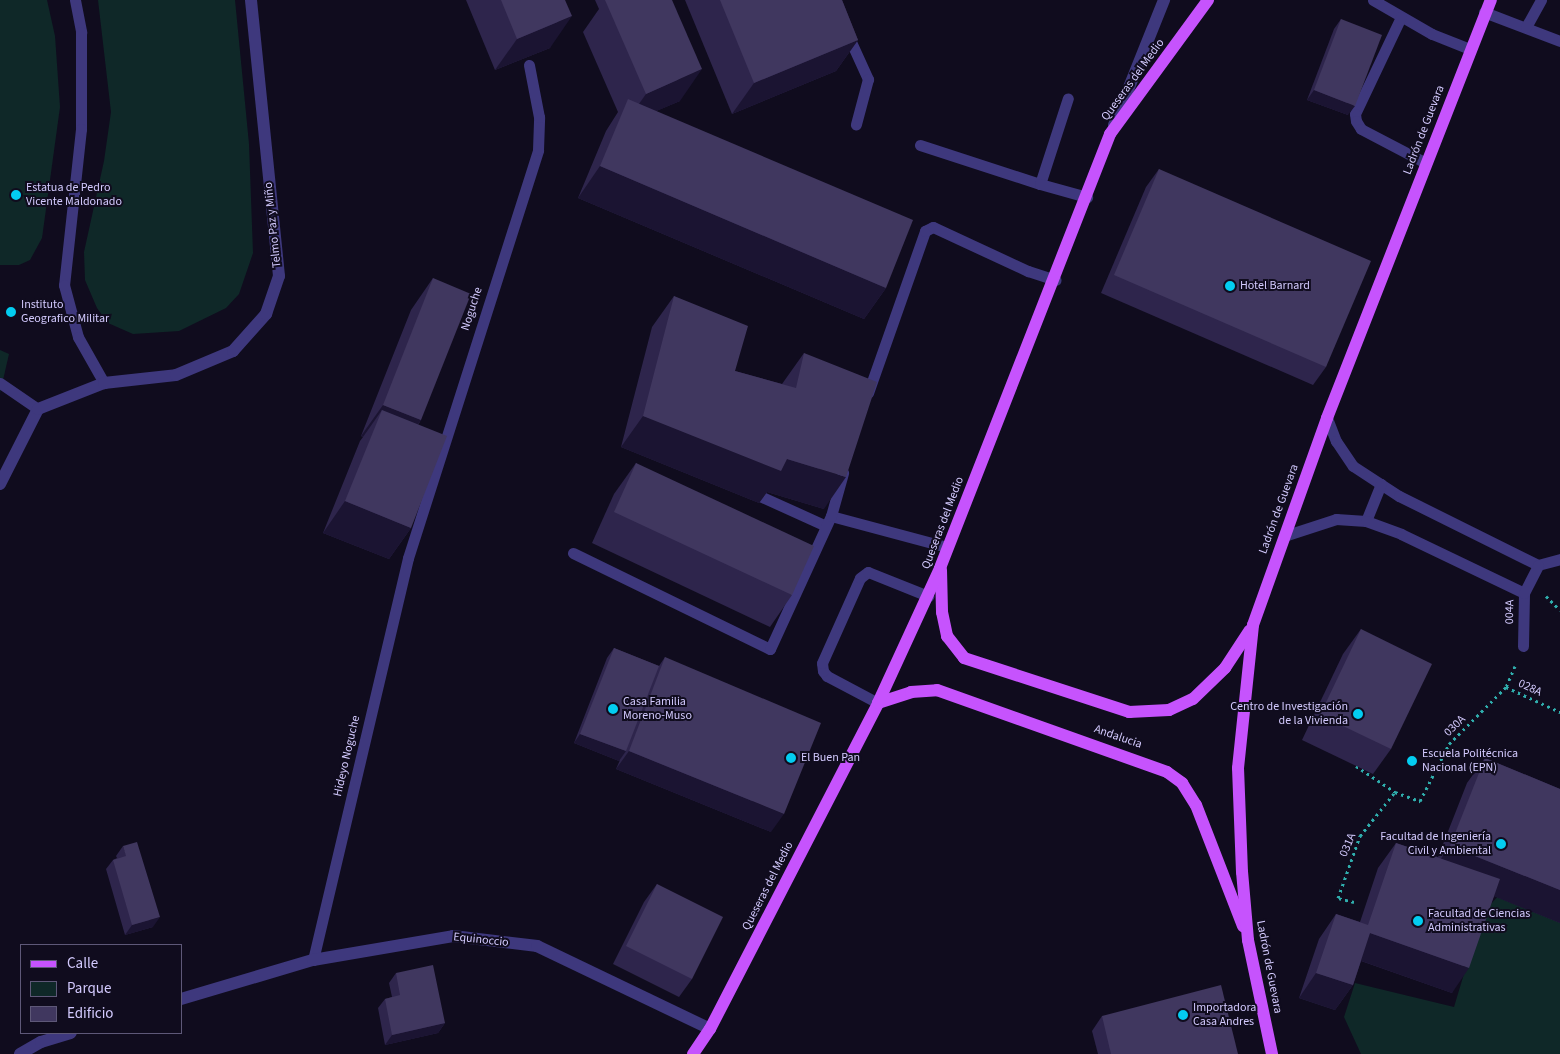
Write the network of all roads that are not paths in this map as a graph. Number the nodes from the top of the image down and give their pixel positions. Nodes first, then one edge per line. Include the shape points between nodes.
1 (75, 0) edge
2 (251, 0) edge
3 (1164, 0) edge
4 (1208, 0) edge
5 (1373, 0) edge
6 (1491, 0) edge
7 (1541, 0) edge
8 (1484, 12) junction
9 (1401, 17) junction
10 (839, 18) edge
11 (1526, 28) junction
12 (1560, 41) edge
13 (1470, 50) junction
14 (529, 66) edge
15 (1068, 98) dead end
16 (856, 124) dead end
17 (1110, 134) junction
18 (920, 145) dead end
19 (1426, 163) junction
20 (1040, 184) junction
21 (1087, 197) junction
22 (1056, 280) junction
23 (0, 383) edge
24 (104, 383) junction
25 (864, 403) edge
26 (38, 409) junction
27 (1327, 418) junction
28 (846, 459) edge
29 (0, 484) edge
30 (1381, 484) junction
31 (742, 488) edge
32 (831, 516) junction
33 (1366, 521) junction
34 (824, 525) junction
35 (1284, 536) junction
36 (947, 547) junction
37 (573, 553) dead end
38 (408, 558) joint
39 (1560, 559) edge
40 (1538, 565) junction
41 (940, 568) junction
42 (1524, 594) junction
43 (928, 596) junction
44 (1252, 625) junction
45 (1523, 646) road end
46 (878, 703) junction
47 (1248, 940) junction
48 (313, 960) junction
49 (182, 999) edge
50 (710, 1029) junction
51 (68, 1034) edge
52 (20, 1054) edge
53 (693, 1054) edge
54 (1272, 1054) edge

1 - 24 lane via 81,32 81,129 64,285 78,337
2 - 24 street, Telmo Paz y Miño via 279,276 266,314 233,351 176,375
3 - 17 street
4 - 17 main road, Queseras del Medio
5 - 9 lane
6 - 8 main road, Ladrón de Guevara
7 - 11 lane
8 - 11 lane
8 - 13 main road, Ladrón de Guevara
9 - 13 lane
9 - 19 lane via 1355,114 1356,121 1361,129
10 - 16 lane via 868,79
11 - 12 lane
13 - 19 main road, Ladrón de Guevara
14 - 38 lane, Noguche via 539,117 538,150
15 - 20 lane
17 - 21 main road, Queseras del Medio
18 - 20 lane
19 - 27 main road, Ladrón de Guevara
20 - 21 lane
21 - 22 main road, Queseras del Medio
22 - 25 lane via 1028,271 933,227 925,231
22 - 36 main road, Queseras del Medio
23 - 26 lane
24 - 26 street, Telmo Paz y Miño
26 - 29 street
27 - 30 lane via 1336,441 1353,466
27 - 35 main road, Ladrón de Guevara
28 - 32 lane
30 - 33 lane
30 - 40 lane
31 - 34 lane
32 - 34 lane
32 - 36 lane
33 - 35 lane via 1336,519
33 - 42 lane via 1401,534
34 - 37 lane via 770,649
35 - 44 main road, Ladrón de Guevara
36 - 41 main road, Queseras del Medio
38 - 48 lane, Hideyo Noguche
39 - 40 lane
40 - 42 lane, 004A
41 - 43 main road, Queseras del Medio
41 - 44 main road via 942,612 947,636 964,658 1129,712 1169,710 1193,699 1225,668
42 - 45 lane, 004A
43 - 46 main road, Queseras del Medio
43 - 46 lane via 868,572 860,578 822,663 823,671
44 - 47 main road, Ladrón de Guevara via 1238,768
46 - 47 main road, Andalucia via 912,692 937,690 1167,772 1182,783 1196,805
46 - 50 main road, Queseras del Medio
47 - 54 main road, Ladrón de Guevara
48 - 49 street, Equinoccio
48 - 50 street, Equinoccio via 453,936 537,946
50 - 53 main road, Queseras del Medio
51 - 52 street via 41,1042

